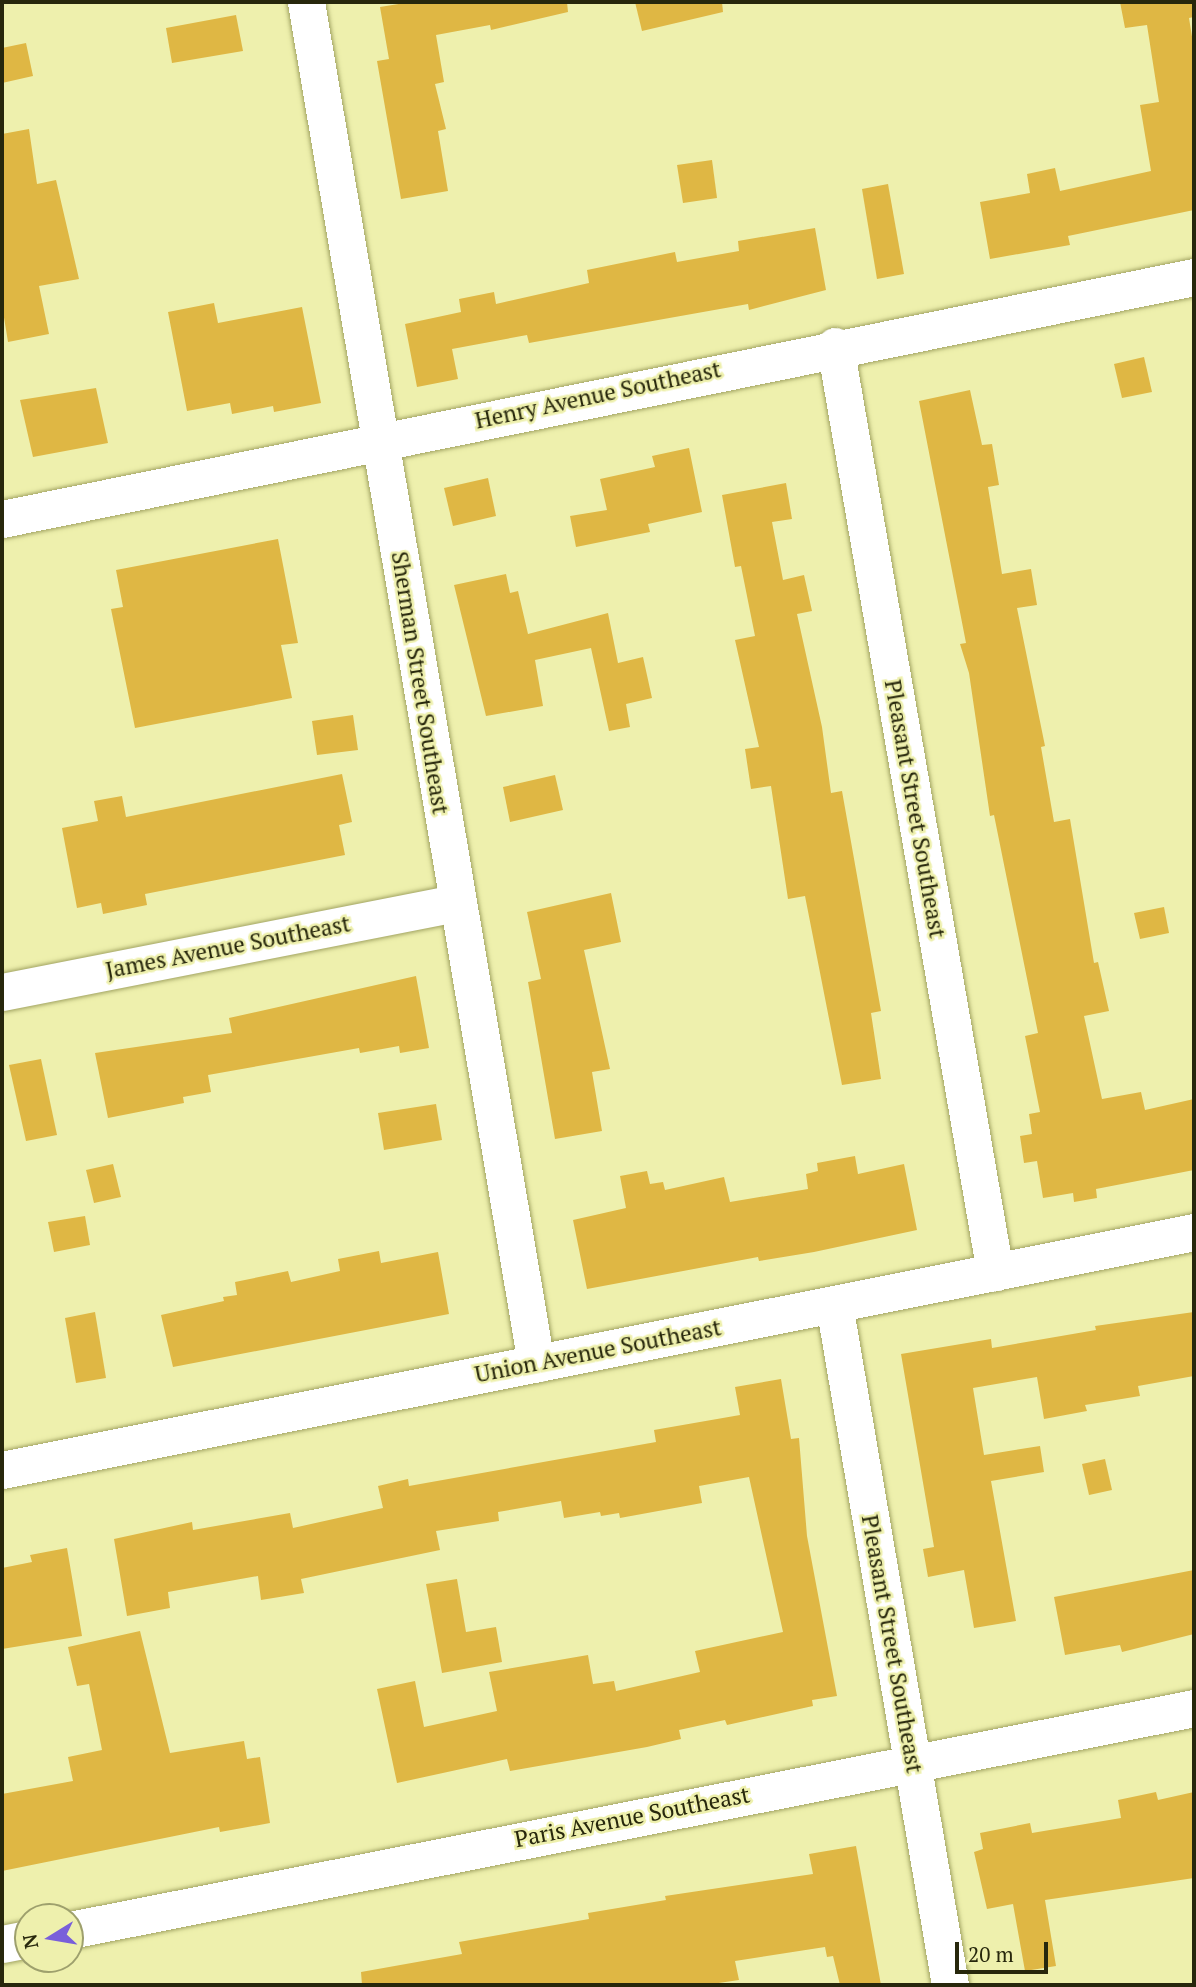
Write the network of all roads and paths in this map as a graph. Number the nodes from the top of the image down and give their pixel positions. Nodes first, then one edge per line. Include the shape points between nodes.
1 (306, 2) edge
2 (1194, 276) edge
3 (835, 346) junction
4 (380, 441) junction
5 (2, 513) edge
6 (2, 519) edge
7 (455, 903) junction
8 (2, 992) edge
9 (1194, 1232) edge
10 (995, 1272) junction
11 (834, 1304) junction
12 (536, 1364) junction
13 (2, 1470) edge
14 (1194, 1708) edge
15 (911, 1762) junction
16 (84, 1927) edge
17 (950, 1985) edge

1 - 4 street, Sherman Street Southeast
2 - 3 street, Henry Avenue Southeast
3 - 4 street, Henry Avenue Southeast
3 - 10 street, Pleasant Street Southeast
4 - 6 street, Henry Avenue Southeast
4 - 7 street, Sherman Street Southeast
5 - 6 street
7 - 8 street, James Avenue Southeast
7 - 12 street, Sherman Street Southeast
9 - 10 street, Union Avenue Southeast
10 - 11 street, Union Avenue Southeast
11 - 12 street, Union Avenue Southeast
11 - 15 street, Pleasant Street Southeast
12 - 13 street, Union Avenue Southeast
14 - 15 street, Paris Avenue Southeast
15 - 16 street, Paris Avenue Southeast
15 - 17 street, Pleasant Street Southeast

